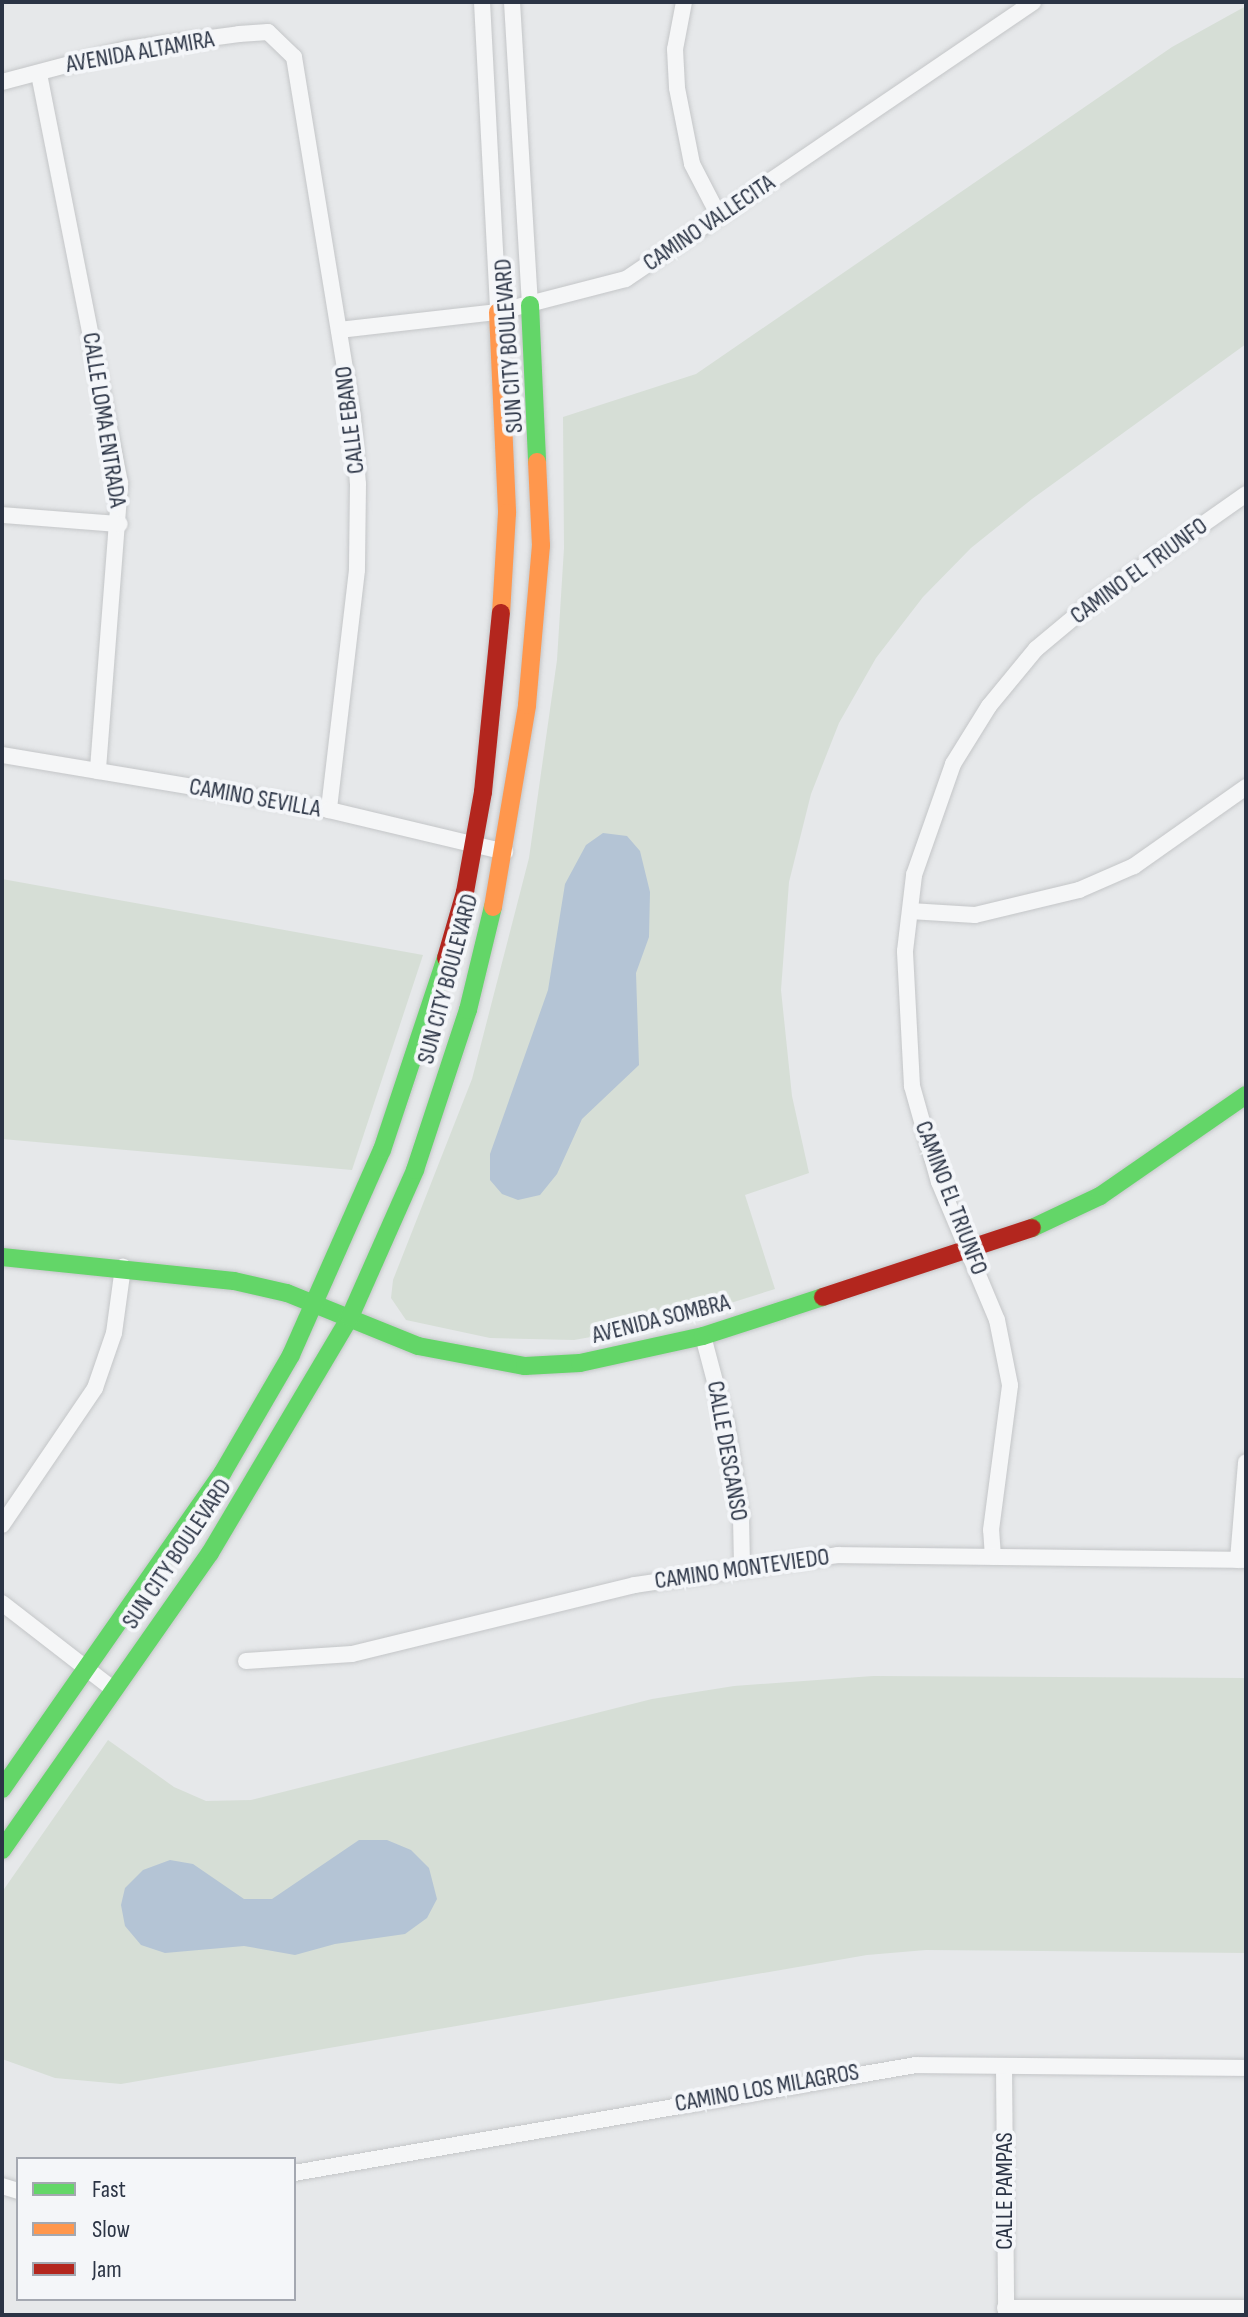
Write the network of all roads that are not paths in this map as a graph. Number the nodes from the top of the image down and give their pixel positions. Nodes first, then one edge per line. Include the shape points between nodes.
1 (482, 2) edge
2 (512, 2) edge
3 (684, 2) edge
4 (1028, 4) edge
5 (278, 39) joint
6 (39, 74) junction
7 (2, 82) edge
8 (719, 216) junction
9 (530, 305) junction
10 (498, 312) junction
11 (339, 330) junction
12 (1246, 494) edge
13 (2, 515) edge
14 (120, 524) junction
15 (2, 755) edge
16 (98, 771) junction
17 (1246, 787) edge
18 (329, 810) junction
19 (470, 845) junction
20 (505, 852) junction
21 (910, 911) junction
22 (1246, 1095) edge
23 (970, 1250) junction
24 (2, 1257) edge
25 (123, 1267) junction
26 (314, 1302) junction
27 (350, 1317) junction
28 (703, 1336) junction
29 (1246, 1462) edge
30 (2, 1525) edge
31 (993, 1557) junction
32 (1242, 1560) edge
33 (742, 1566) junction
34 (2, 1603) edge
35 (246, 1661) dead end
36 (86, 1668) junction
37 (114, 1690) junction
38 (2, 1789) edge
39 (2, 1850) edge
40 (1004, 2066) junction
41 (1246, 2068) edge
42 (296, 2173) edge
43 (1246, 2308) edge
44 (1006, 2312) edge

1 - 10 street, SUN CITY BOULEVARD
2 - 9 street, SUN CITY BOULEVARD
3 - 8 street via 675,49 677,88 692,164
4 - 8 street, CAMINO VALLECITA
5 - 6 street, AVENIDA ALTAMIRA via 268,32 127,49
5 - 11 street, CALLE EBANO via 294,57
6 - 7 street, AVENIDA ALTAMIRA
6 - 14 street, CALLE LOMA ENTRADA via 120,483
8 - 9 street, CAMINO VALLECITA via 626,279
9 - 10 street, CAMINO VALLECITA
9 - 20 street, SUN CITY BOULEVARD via 541,546 527,705
10 - 11 street, CAMINO VALLECITA
10 - 19 street, SUN CITY BOULEVARD via 507,513 499,656 483,792
11 - 18 street, CALLE EBANO via 355,445 357,570
12 - 21 street, CAMINO EL TRIUNFO via 1091,603 1036,649 989,706 953,764 928,827
13 - 14 street
14 - 16 street, CALLE LOMA ENTRADA
15 - 16 street, CAMINO SEVILLA
16 - 18 street, CAMINO SEVILLA
17 - 21 street via 1134,866 1079,890 975,915
18 - 19 street, CAMINO SEVILLA
19 - 20 street, CAMINO SEVILLA
19 - 26 street, SUN CITY BOULEVARD via 465,892 433,1005 382,1150
20 - 27 street, SUN CITY BOULEVARD via 468,1010 415,1170
21 - 23 street, CAMINO EL TRIUNFO via 905,1012 912,1086 939,1182
22 - 23 street, AVENIDA SOMBRA via 1100,1196
23 - 28 street, AVENIDA SOMBRA
23 - 31 street, CAMINO EL TRIUNFO via 997,1320 1010,1385 991,1530
24 - 25 street, AVENIDA SOMBRA
25 - 26 street, AVENIDA SOMBRA via 190,1273
25 - 30 street via 114,1333 95,1388
26 - 27 street, AVENIDA SOMBRA
26 - 36 street, SUN CITY BOULEVARD via 291,1355 223,1472
27 - 28 street, AVENIDA SOMBRA via 418,1346 525,1366 645,1353
27 - 37 street, SUN CITY BOULEVARD via 210,1553
28 - 33 street, CALLE DESCANSO via 727,1427 741,1517
29 - 32 street
31 - 32 street, CAMINO MONTEVIEDO
31 - 33 street, CAMINO MONTEVIEDO via 838,1555
33 - 35 street, CAMINO MONTEVIEDO via 635,1585 352,1654
34 - 36 street
36 - 37 street
36 - 38 street, SUN CITY BOULEVARD
37 - 39 street, SUN CITY BOULEVARD
40 - 41 street, CAMINO LOS MILAGROS
40 - 42 street, CAMINO LOS MILAGROS via 916,2065 841,2074
40 - 44 street, CALLE PAMPAS
43 - 44 street

